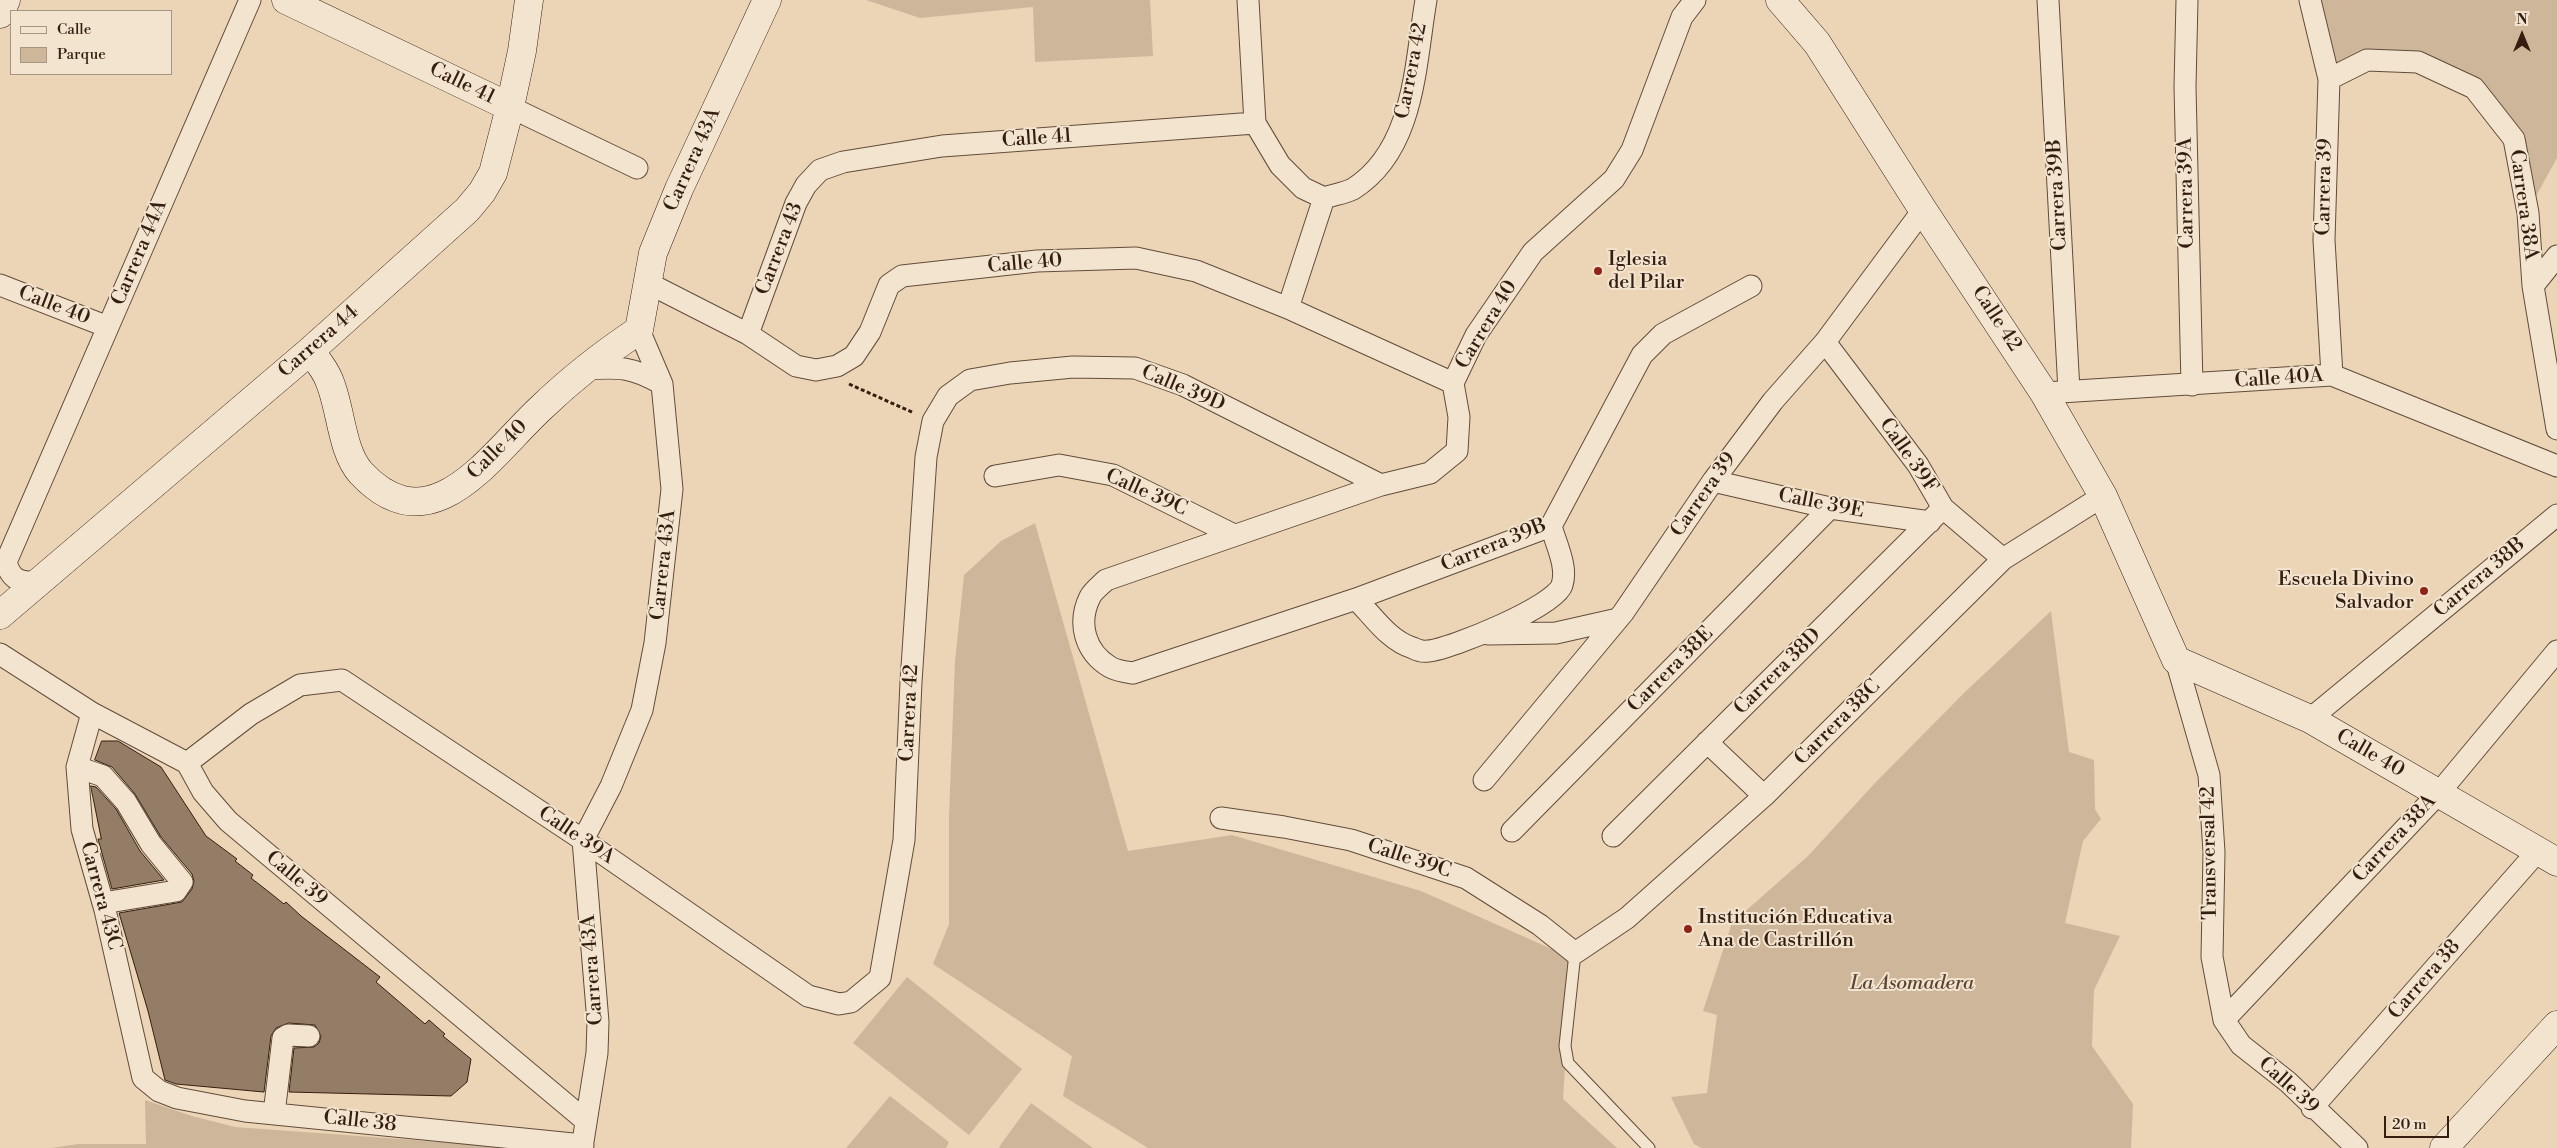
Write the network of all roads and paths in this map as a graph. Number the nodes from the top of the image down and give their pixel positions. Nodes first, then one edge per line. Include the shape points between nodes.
1 (6, 0) edge
2 (250, 0) edge
3 (286, 0) edge
4 (529, 0) edge
5 (767, 0) edge
6 (1248, 0) edge
7 (1426, 0) edge
8 (1695, 0) edge
9 (1780, 0) edge
10 (2048, 0) edge
11 (2187, 0) edge
12 (2310, 0) edge
13 (0, 14) edge
14 (2329, 79) junction
15 (510, 107) junction
16 (1255, 123) junction
17 (637, 168) dead end
18 (820, 170) joint
19 (1324, 198) junction
20 (1923, 210) junction
21 (2557, 256) edge
22 (646, 282) junction
23 (0, 285) edge
24 (1751, 286) dead end
25 (2533, 286) junction
26 (1288, 308) junction
27 (108, 327) junction
28 (639, 330) junction
29 (748, 334) junction
30 (1825, 342) junction
31 (310, 351) junction
32 (584, 369) junction
33 (816, 370) junction
34 (2332, 376) junction
35 (970, 380) joint
36 (1453, 383) junction
37 (662, 384) junction
38 (2192, 385) junction
39 (2057, 392) junction
40 (932, 421) junction
41 (2557, 429) edge
42 (2557, 466) edge
43 (995, 476) dead end
44 (1713, 481) junction
45 (1380, 485) junction
46 (2103, 496) junction
47 (1830, 508) junction
48 (1936, 515) junction
49 (2557, 515) edge
50 (1551, 526) junction
51 (1234, 535) junction
52 (2003, 559) junction
53 (38, 582) junction
54 (1356, 599) junction
55 (0, 615) edge
56 (1618, 619) junction
57 (1486, 633) junction
58 (2557, 651) edge
59 (0, 654) edge
60 (2176, 660) junction
61 (1133, 673) joint
62 (92, 713) junction
63 (2310, 718) junction
64 (1707, 742) junction
65 (187, 763) junction
66 (77, 767) junction
67 (1484, 780) dead end
68 (2438, 794) junction
69 (1764, 796) junction
70 (1220, 818) dead end
71 (1512, 831) dead end
72 (1614, 836) dead end
73 (583, 840) junction
74 (2547, 857) edge
75 (103, 903) junction
76 (1575, 954) junction
77 (808, 996) joint
78 (2224, 1020) junction
79 (2557, 1025) edge
80 (309, 1036) dead end
81 (144, 1078) joint
82 (2312, 1108) junction
83 (274, 1114) junction
84 (586, 1120) junction
85 (582, 1146) edge
86 (1649, 1148) edge
87 (2357, 1148) edge
88 (2444, 1148) edge

1 - 13 street
2 - 27 street, Carrera 44A
3 - 15 street, Calle 41
4 - 15 street, Carrera 44
5 - 22 street, Carrera 43A via 679,189 653,253
6 - 16 street
7 - 19 street, Carrera 42 via 1406,119 1387,154 1370,176 1351,190
8 - 36 street, Carrera 40 via 1682,17 1632,150 1614,179 1533,252 1476,335
9 - 20 street, Calle 42 via 1817,44
10 - 39 street, Carrera 39B
11 - 38 street, Carrera 39A via 2185,87
12 - 14 street, Carrera 39
14 - 25 street, Carrera 38A via 2367,60 2418,62 2474,88 2514,139 2528,213
14 - 34 street, Carrera 39 via 2324,240
15 - 17 street, Calle 41
15 - 31 street, Carrera 44 via 492,173 477,198
16 - 18 street, Calle 41 via 942,146 843,162
16 - 19 street via 1280,165 1303,188
18 - 29 street, Carrera 43 via 796,203
19 - 26 street
20 - 30 street, Carrera 39
20 - 39 street, Calle 42
21 - 25 street
22 - 28 street, Carrera 43A
22 - 29 street, Calle 40
23 - 27 street, Calle 40
24 - 50 street, Carrera 39B via 1663,334 1642,355
25 - 41 street, Carrera 38A
26 - 33 street, Calle 40 via 1196,270 1136,258 1037,261 902,276 889,284 870,332 854,356 837,366
26 - 36 street, Calle 40
27 - 53 street, Carrera 44A via 6,562 15,580
28 - 32 street, Calle 40
28 - 37 street, Carrera 43A
29 - 33 street, Calle 40 via 796,366
30 - 44 street, Carrera 39 via 1773,401
30 - 48 street, Calle 39F via 1918,465
31 - 32 street, Calle 40 via 329,379 346,443 360,472 388,496 415,502 442,497 471,480
31 - 53 street, Carrera 44
32 - 37 street via 618,367 639,371
33 - 40 path
34 - 38 street, Calle 40A
34 - 42 street, Calle 40A
35 - 40 street, Carrera 42 via 948,396
35 - 45 street, Calle 39D via 1073,367 1135,368 1183,385
36 - 45 street, Carrera 40 via 1458,417 1457,450 1430,473
37 - 73 street, Carrera 43A via 672,489 655,643 642,710
38 - 39 street, Calle 40A
39 - 46 street, Calle 42
40 - 77 street, Carrera 42 via 926,466 904,840 880,978 851,1002 840,1004
43 - 51 street, Calle 39C via 1059,465 1113,475
44 - 47 street, Calle 39E
44 - 56 street, Carrera 39
45 - 51 street, Carrera 40
46 - 52 street, Carrera 38C
46 - 60 street, Calle 42
47 - 48 street, Calle 39E
47 - 71 street, Carrera 38E
48 - 52 street, Calle 39F
48 - 64 street, Carrera 38D
49 - 63 street, Carrera 38B
50 - 54 street, Carrera 39B
50 - 57 street via 1565,572 1562,587 1549,600
51 - 61 street, Carrera 40 via 1106,580 1090,595 1083,615 1085,637 1095,656 1112,668
52 - 69 street, Carrera 38C
53 - 55 street, Carrera 44
54 - 57 street via 1396,641 1412,648 1427,651
54 - 61 street, Carrera 39B
56 - 57 street via 1556,633
56 - 67 street, Carrera 39
58 - 68 street, Carrera 38A
59 - 62 street
60 - 63 street, Calle 40
60 - 78 street, Transversal 42 via 2209,775 2214,852 2212,958
62 - 65 street
62 - 66 street, Carrera 43C
63 - 68 street, Calle 40
64 - 69 street
64 - 72 street, Carrera 38D
65 - 73 street, Calle 39A via 251,714 300,685 342,680
65 - 84 street, Calle 39 via 204,792 228,821
66 - 75 street, Carrera 43C via 82,829
66 - 75 street via 103,776 126,802 151,844 182,882 176,891
68 - 74 street, Calle 40
68 - 78 street, Carrera 38A
69 - 76 street, Carrera 38C via 1628,918
70 - 76 street, Calle 39C via 1351,840 1466,878 1540,926
73 - 77 street, Calle 39A
73 - 84 street, Carrera 43A via 598,1022 597,1053
74 - 82 street, Carrera 38
75 - 81 street, Carrera 43C
76 - 86 lane via 1565,1046 1568,1063
78 - 82 street, Calle 39 via 2241,1045 2288,1082
79 - 88 street
80 - 83 street via 288,1035 283,1038
81 - 83 street, Calle 38 via 158,1091 176,1098
82 - 87 street, Calle 39
83 - 85 street, Calle 38
84 - 85 street, Carrera 43A

